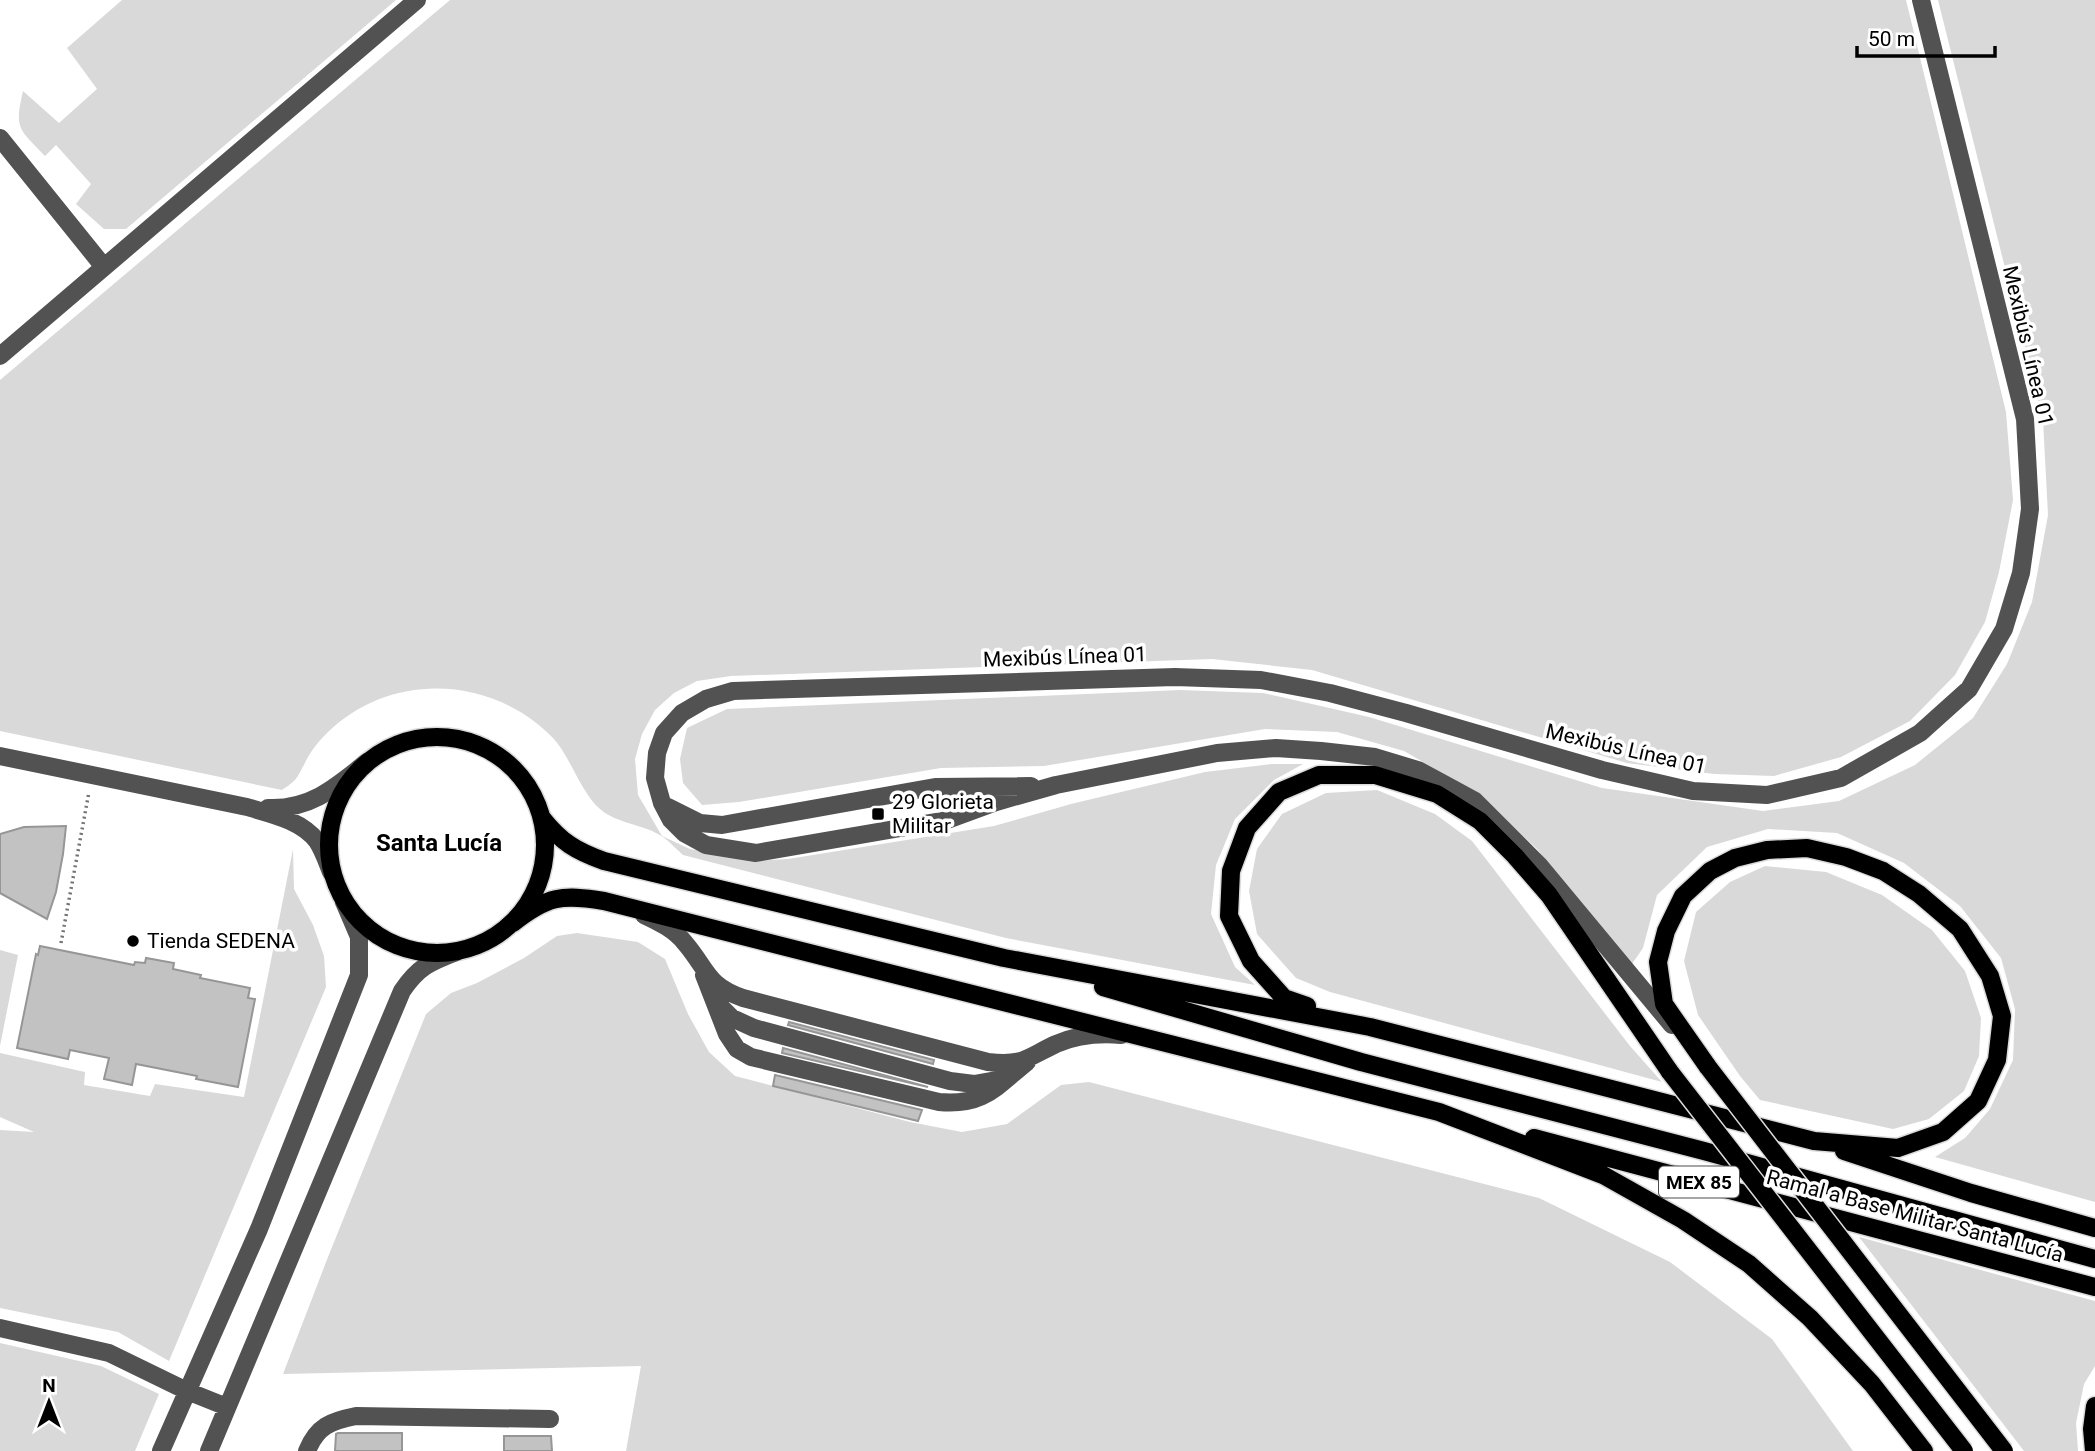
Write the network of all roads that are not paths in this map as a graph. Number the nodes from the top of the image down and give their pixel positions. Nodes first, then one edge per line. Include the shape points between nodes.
1 (417, 0) edge
2 (1921, 0) edge
3 (0, 138) edge
4 (104, 267) junction
5 (0, 356) edge
6 (1321, 751) junction
7 (0, 756) edge
8 (367, 762) junction
9 (1056, 785) junction
10 (1437, 794) junction
11 (662, 803) junction
12 (247, 807) junction
13 (542, 818) junction
14 (331, 872) junction
15 (344, 902) junction
16 (632, 908) junction
17 (513, 923) junction
18 (456, 952) junction
19 (1004, 958) junction
20 (697, 959) junction
21 (713, 998) junction
22 (1370, 1027) junction
23 (1146, 1038) junction
24 (1031, 1059) junction
25 (1708, 1067) junction
26 (1006, 1079) junction
27 (1439, 1112) junction
28 (1814, 1141) junction
29 (2095, 1228) edge
30 (2095, 1259) edge
31 (2095, 1287) edge
32 (0, 1328) edge
33 (187, 1391) junction
34 (227, 1406) junction
35 (2095, 1406) edge
36 (550, 1419) dead end
37 (161, 1451) edge
38 (209, 1451) edge
39 (307, 1451) edge
40 (1924, 1451) edge
41 (1964, 1451) edge
42 (2004, 1451) edge
43 (2094, 1451) edge

1 - 4 street
2 - 11 street, Mexibús Línea 01 via 2025,419 2030,509 2021,573 2004,629 1969,690 1920,733 1842,778 1768,795 1693,791 1602,771 1393,710 1261,680 1175,677 733,691 682,713 664,733 655,778
3 - 4 street
4 - 5 street
6 - 9 street, Mexibús Línea 01 via 1276,748 1217,753
6 - 10 street, Mexibús Línea 01 via 1377,765
6 - 25 street, Mexibús Línea 01 via 1374,757 1418,771 1475,801 1539,865
7 - 12 street
8 - 12 street via 309,803 291,808
8 - 13 main road via 416,739 470,742 516,771
8 - 14 main road via 335,806 328,840
9 - 11 street, Mexibús Línea 01 via 935,787 722,825 700,823
9 - 11 street, Mexibús Línea 01 via 947,820 756,853 706,845 684,833
10 - 22 main road via 1375,775 1320,775 1279,792 1247,828 1231,871 1229,916 1251,961 1284,998
10 - 41 main road, bridge via 1480,821 1549,895 1670,1072
12 - 14 street via 302,828 317,841
13 - 17 main road via 545,857 541,875 534,894
13 - 19 main road via 566,844 604,861
14 - 15 main road
15 - 18 main road via 365,927 392,944 424,953
15 - 33 street via 359,937 359,975 259,1229
16 - 17 main road via 561,897 532,907
16 - 20 street via 676,934
16 - 23 main road
17 - 18 main road via 487,941
18 - 34 street via 427,963 402,991
19 - 22 main road
19 - 30 main road via 1361,1062
20 - 21 street
20 - 24 street via 725,992 743,998 988,1062 1009,1065
21 - 26 street via 732,1018 754,1028 950,1081 974,1084
21 - 26 street via 727,1034 737,1049 751,1057 959,1104 981,1098
22 - 28 main road
23 - 24 street via 1081,1036
23 - 27 main road
24 - 26 street
25 - 28 main road via 1664,1004 1658,962 1666,930 1683,896 1710,872 1735,858 1767,850 1807,848 1884,871 1919,894 1960,929 1990,976 2001,1016 1997,1060 1978,1101 1943,1132 1898,1148
25 - 42 main road, bridge
27 - 31 main road, Ramal a Base Militar Santa Lucía / MEX 85
27 - 40 main road via 1603,1175 1749,1264 1810,1318 1872,1384
28 - 29 main road, Ramal a Base Militar Santa Lucía
32 - 33 street via 109,1353
33 - 34 street
33 - 37 street
34 - 38 street
35 - 43 main road
36 - 39 street via 356,1416 330,1422

